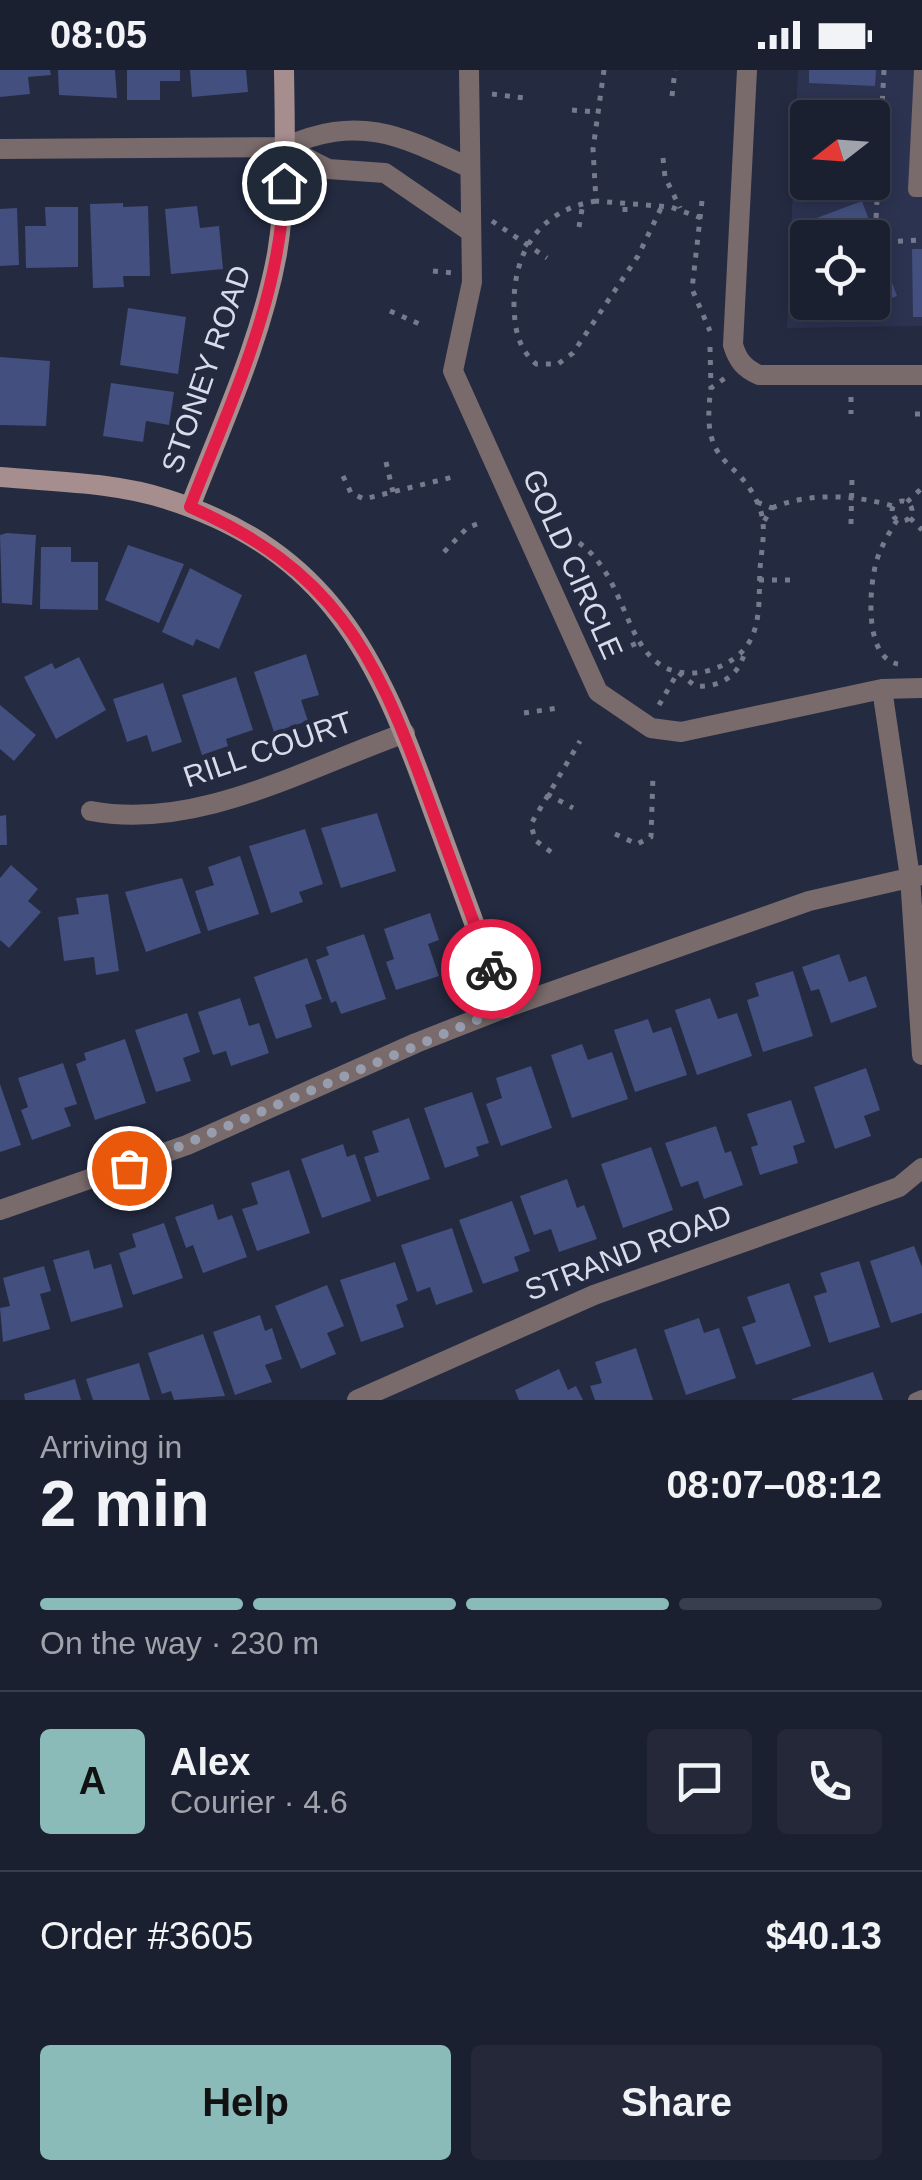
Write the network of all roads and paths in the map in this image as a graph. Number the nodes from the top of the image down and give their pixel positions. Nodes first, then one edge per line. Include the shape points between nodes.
1 (284, 70) edge
2 (604, 70) edge
3 (675, 70) edge
4 (747, 70) edge
5 (884, 70) edge
6 (921, 70) edge
7 (469, 81) edge
8 (672, 96) dead end
9 (524, 98) dead end
10 (572, 110) dead end
11 (597, 112) junction
12 (285, 147) junction
13 (0, 150) edge
14 (663, 158) dead end
15 (470, 168) junction
16 (922, 190) edge
17 (625, 200) junction
18 (596, 201) junction
19 (702, 201) dead end
20 (583, 203) junction
21 (662, 206) junction
22 (470, 207) junction
23 (680, 208) junction
24 (625, 212) dead end
25 (701, 218) junction
26 (876, 220) edge
27 (580, 227) dead end
28 (471, 232) junction
29 (922, 240) edge
30 (890, 242) edge
31 (528, 243) junction
32 (548, 258) dead end
33 (433, 270) dead end
34 (456, 273) dead end
35 (508, 273) dead end
36 (516, 273) junction
37 (390, 311) dead end
38 (422, 324) dead end
39 (743, 366) junction
40 (922, 375) edge
41 (711, 388) junction
42 (386, 462) dead end
43 (0, 476) edge
44 (343, 476) dead end
45 (457, 476) dead end
46 (852, 479) dead end
47 (922, 488) edge
48 (393, 492) junction
49 (852, 498) junction
50 (757, 502) junction
51 (908, 502) junction
52 (893, 506) junction
53 (190, 507) junction
54 (772, 508) junction
55 (910, 518) junction
56 (897, 520) junction
57 (763, 523) junction
58 (478, 524) dead end
59 (851, 524) dead end
60 (922, 530) edge
61 (568, 536) dead end
62 (444, 552) dead end
63 (759, 580) junction
64 (796, 580) dead end
65 (640, 642) junction
66 (746, 649) junction
67 (586, 664) junction
68 (678, 672) junction
69 (882, 681) junction
70 (922, 688) edge
71 (558, 708) dead end
72 (524, 713) dead end
73 (648, 725) junction
74 (405, 733) junction
75 (580, 741) dead end
76 (653, 775) dead end
77 (546, 794) junction
78 (573, 808) dead end
79 (90, 811) dead end
80 (615, 834) dead end
81 (552, 852) dead end
82 (916, 876) edge
83 (505, 1008) junction
84 (922, 1055) edge
85 (922, 1168) edge
86 (0, 1210) edge
87 (922, 1397) edge
88 (357, 1400) edge
89 (914, 1400) edge

1 - 12 street, STONEY ROAD
2 - 11 path
3 - 8 path
4 - 39 street via 733,345
5 - 26 path
6 - 16 lane via 915,190
7 - 9 path
7 - 15 street, GOLD CIRCLE
10 - 11 path
11 - 18 path
12 - 13 street
12 - 15 street via 318,132 372,130
12 - 28 street via 328,169 385,173
12 - 53 street, STONEY ROAD via 284,202 268,292
14 - 23 path via 664,178
15 - 22 street, GOLD CIRCLE
17 - 18 path
17 - 21 path
17 - 24 path
18 - 20 path
19 - 25 path
20 - 27 path
20 - 31 path via 560,211
21 - 23 path
21 - 36 path via 638,256 573,353 558,364 536,364 519,342
22 - 28 street, GOLD CIRCLE
22 - 31 path
23 - 25 path
25 - 41 path via 692,289 710,329
28 - 67 street, GOLD CIRCLE via 472,282 453,371
29 - 30 path
31 - 32 path
31 - 36 path
33 - 34 path
35 - 36 path
37 - 38 path
39 - 40 street via 781,377
39 - 41 path
41 - 50 path via 708,422 717,455
42 - 48 path
43 - 53 street via 98,486
44 - 48 path via 357,498
45 - 48 path
46 - 49 path
47 - 51 path
49 - 52 path
49 - 54 path
49 - 59 path
50 - 54 path
50 - 57 path
51 - 52 path
51 - 55 path
52 - 56 path
53 - 74 street via 272,552 330,602 372,660
54 - 57 path
55 - 56 path
55 - 60 path
56 - 69 path via 873,584 879,652 899,664
57 - 63 path
58 - 62 path
61 - 65 path via 605,568
63 - 64 path
63 - 66 path via 760,613
65 - 67 path
65 - 68 path
66 - 68 path via 710,670
66 - 68 path via 736,671 719,684 695,686
67 - 73 street, GOLD CIRCLE via 598,692
68 - 73 path
69 - 70 street, GOLD CIRCLE
69 - 73 street, GOLD CIRCLE via 681,732
69 - 82 street
71 - 72 path
74 - 79 street, RILL COURT via 206,806 127,818
74 - 83 street
75 - 77 path
76 - 80 path via 650,837 637,844
77 - 78 path
77 - 81 path via 530,824 535,840
82 - 83 street via 780,910
82 - 84 street
83 - 86 street via 187,1145
85 - 88 street, STRAND ROAD via 899,1187 594,1295
87 - 89 lane

